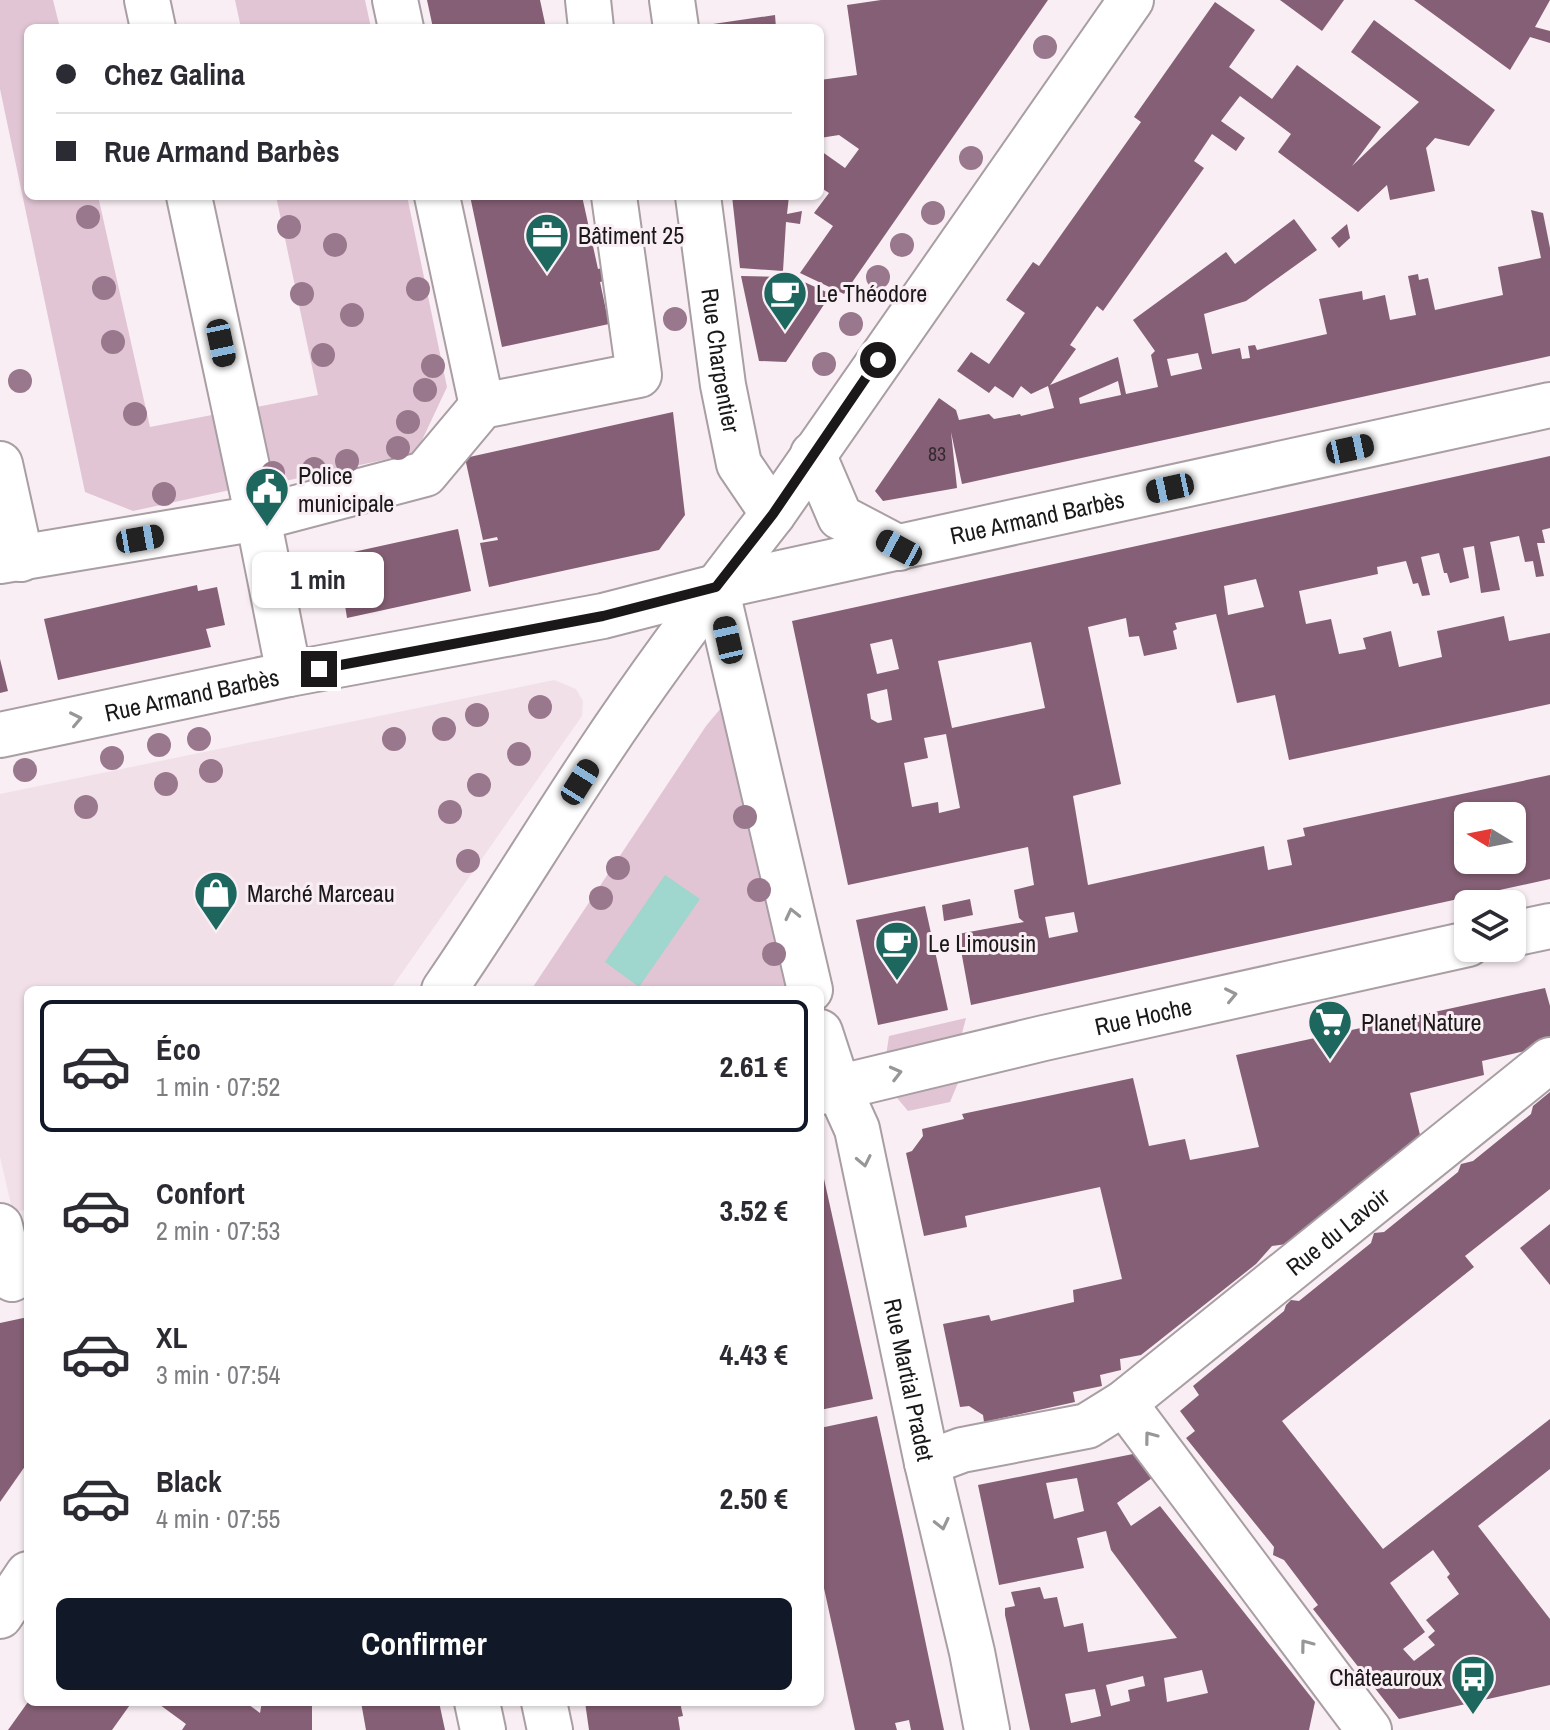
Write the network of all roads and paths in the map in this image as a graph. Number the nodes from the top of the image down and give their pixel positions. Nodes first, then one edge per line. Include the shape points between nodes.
1 (147, 0) edge
2 (395, 0) edge
3 (588, 0) edge
4 (672, 0) edge
5 (1131, 0) edge
6 (152, 24) edge
7 (400, 24) edge
8 (591, 24) edge
9 (675, 24) edge
10 (190, 200) edge
11 (438, 200) edge
12 (615, 200) edge
13 (699, 200) edge
14 (1550, 405) edge
15 (482, 406) junction
16 (813, 454) junction
17 (0, 464) edge
18 (773, 514) junction
19 (258, 518) junction
20 (899, 548) junction
21 (11, 560) edge
22 (716, 587) junction
23 (289, 674) junction
24 (0, 735) edge
25 (1550, 926) edge
26 (1526, 931) edge
27 (1454, 947) edge
28 (447, 986) edge
29 (809, 986) edge
30 (824, 1058) edge
31 (1550, 1060) edge
32 (829, 1090) edge
33 (0, 1226) edge
34 (13, 1279) edge
35 (1124, 1403) junction
36 (927, 1463) junction
37 (24, 1580) edge
38 (0, 1616) edge
39 (478, 1706) edge
40 (545, 1706) edge
41 (483, 1730) edge
42 (550, 1730) edge
43 (987, 1730) edge
44 (1369, 1730) edge

1 - 6 street
2 - 7 street
3 - 8 street
4 - 9 street
5 - 16 street
10 - 19 street
11 - 15 street
12 - 15 street via 639,375
13 - 18 street, Rue Charpentier via 739,464
14 - 20 street, Rue Armand Barbès
15 - 19 street via 425,474
16 - 18 street
16 - 20 street via 840,517
17 - 21 street
18 - 22 street
19 - 21 street
19 - 23 street
20 - 22 street, Rue Armand Barbès
22 - 23 street, Rue Armand Barbès via 603,616
22 - 28 street via 609,737
29 -> 22 street
24 -> 23 street, Rue Armand Barbès
25 - 26 street
32 -> 27 street, Rue Hoche
30 - 32 street, Rue Martial Pradet
31 - 35 street, Rue du Lavoir
32 -> 36 street, Rue Martial Pradet via 857,1129
33 - 34 street
35 - 36 street, Rue du Lavoir via 1087,1426 962,1450
44 -> 35 street
36 -> 43 street, Rue Martial Pradet
37 - 38 street
39 - 41 street
40 - 42 street

